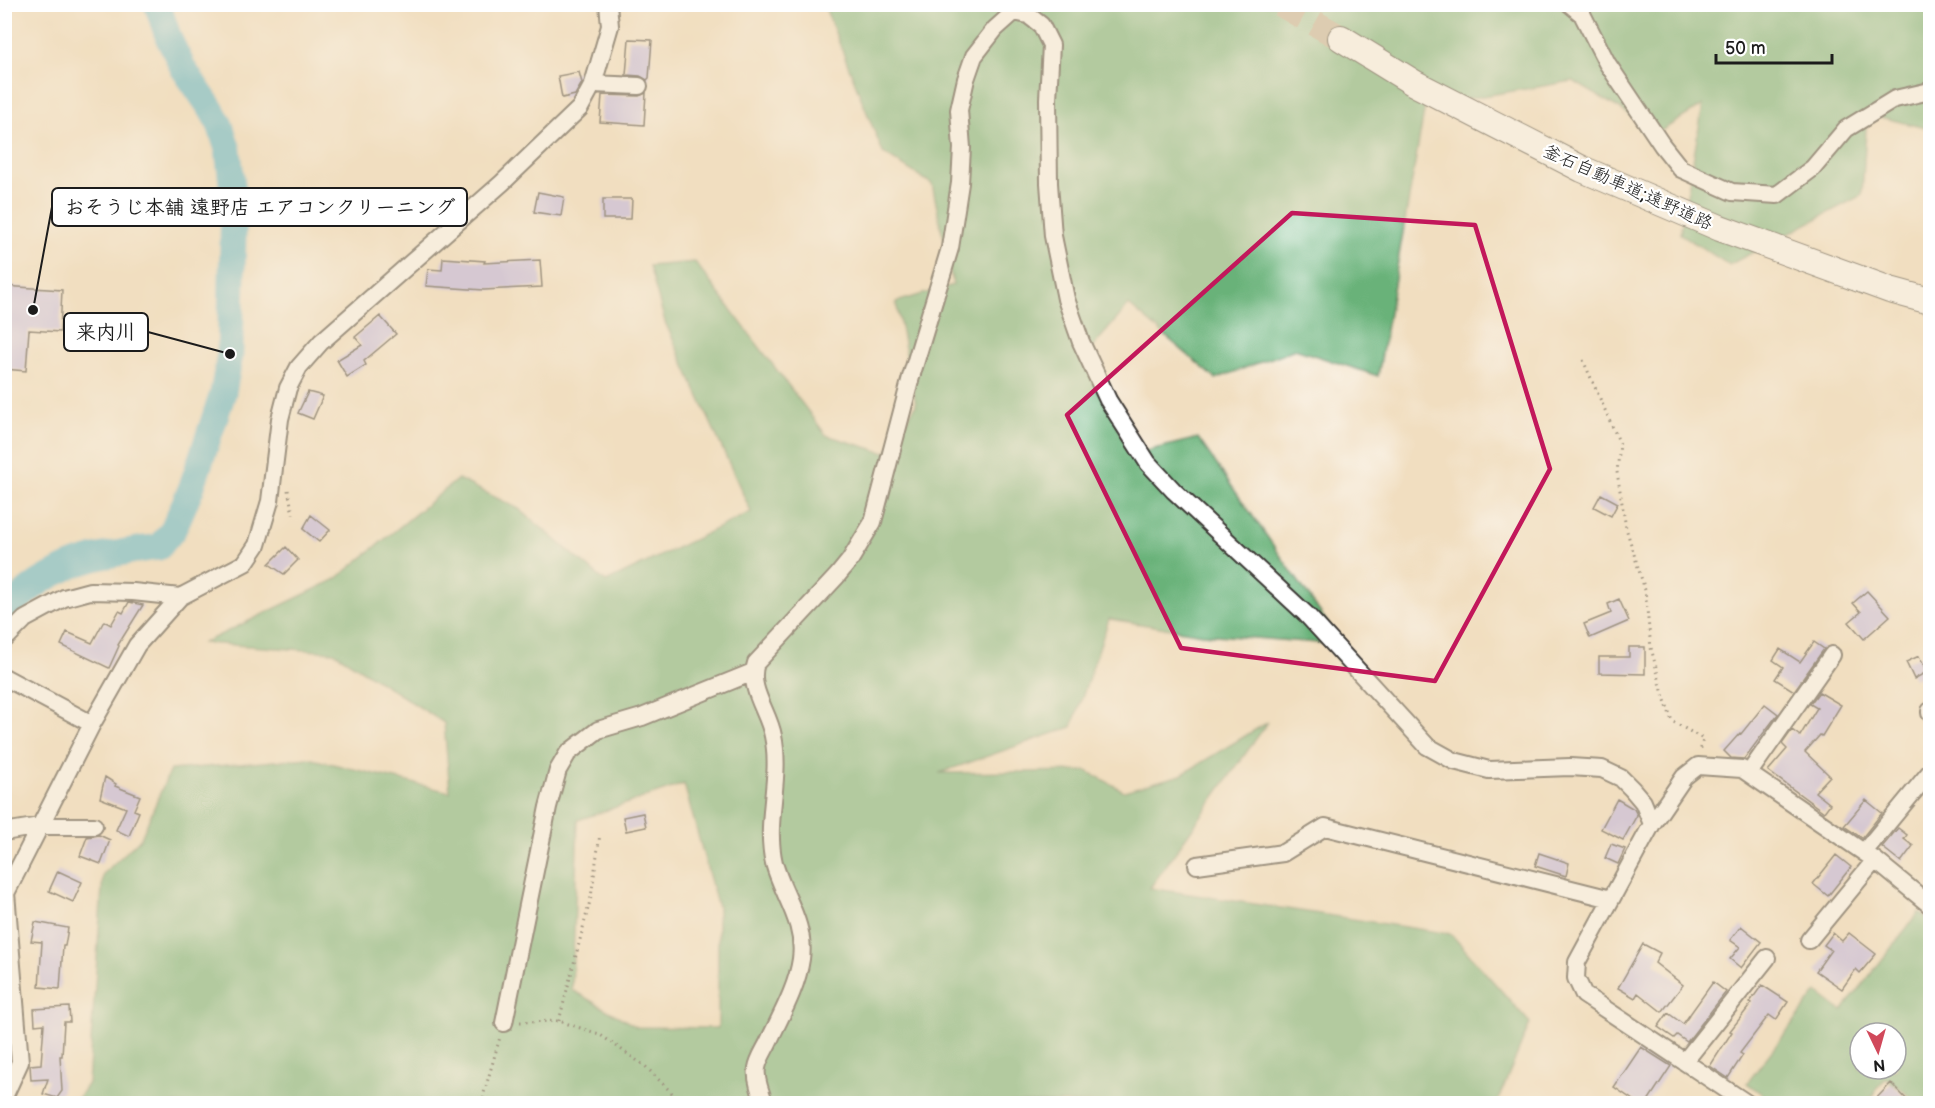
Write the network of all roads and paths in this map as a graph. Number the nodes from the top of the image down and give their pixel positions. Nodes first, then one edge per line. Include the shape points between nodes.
1 (608, 4) edge
2 (1570, 4) edge
3 (1012, 8) edge
4 (594, 84) junction
5 (639, 86) dead end
6 (1930, 91) edge
7 (1930, 284) edge
8 (1930, 301) edge
9 (1583, 360) dead end
10 (180, 597) junction
11 (4, 640) edge
12 (1832, 655) dead end
13 (753, 672) junction
14 (4, 677) edge
15 (92, 724) junction
16 (1698, 766) junction
17 (1930, 772) edge
18 (1749, 773) junction
19 (1652, 824) junction
20 (40, 826) junction
21 (94, 826) dead end
22 (4, 832) edge
23 (600, 834) dead end
24 (1870, 856) junction
25 (1197, 865) dead end
26 (5, 891) edge
27 (1611, 899) junction
28 (1930, 905) edge
29 (1809, 940) dead end
30 (1767, 958) dead end
31 (559, 1021) junction
32 (504, 1023) junction
33 (13, 1061) edge
34 (1685, 1061) junction
35 (4, 1097) edge
36 (481, 1104) edge
37 (682, 1104) edge
38 (765, 1104) edge
39 (1748, 1104) edge

1 - 4 street via 610,26
2 - 6 street via 1582,14 1607,63 1681,169 1732,192 1777,195 1813,168 1846,129 1895,99
3 - 13 street via 974,56 966,79 959,110 960,183 950,248 873,522 850,560 756,663
3 - 19 street via 1041,25 1051,45 1048,183 1053,236 1066,298 1108,400 1148,463 1306,614 1427,746 1454,761 1490,770 1602,769 1621,778 1632,789 1643,802
4 - 5 street
4 - 10 street via 580,108 502,183 321,342 299,367 288,388 280,419 270,501 257,545 245,563
7 - 8 highway, 釜石自動車道;遠野道路 via 1665,189 1345,32 1414,83 1582,169 1720,228
9 - 16 path via 1620,444 1617,472 1626,528 1645,590 1650,648 1663,694 1672,721 1702,739
10 - 11 street via 90,591 64,598 25,619
10 - 15 street via 137,645
12 - 18 street
13 - 32 street via 642,717 598,730 568,753 558,770 548,807
13 - 38 street via 773,736 775,774 770,817 774,863 795,911 801,940 796,980 756,1069
14 - 15 street
15 - 20 street
16 - 18 street via 1742,769
16 - 19 street via 1684,777
17 - 24 street
18 - 24 street
19 - 27 street
20 - 21 street
20 - 22 street
20 - 26 street
23 - 31 path via 591,897
24 - 28 street
24 - 29 street
25 - 27 street via 1283,853 1325,827
26 - 33 street
27 - 34 street via 1577,962 1576,978 1584,995
30 - 34 street
31 - 32 path
31 - 37 path via 599,1034 645,1066
32 - 36 path
33 - 35 street
34 - 39 street

